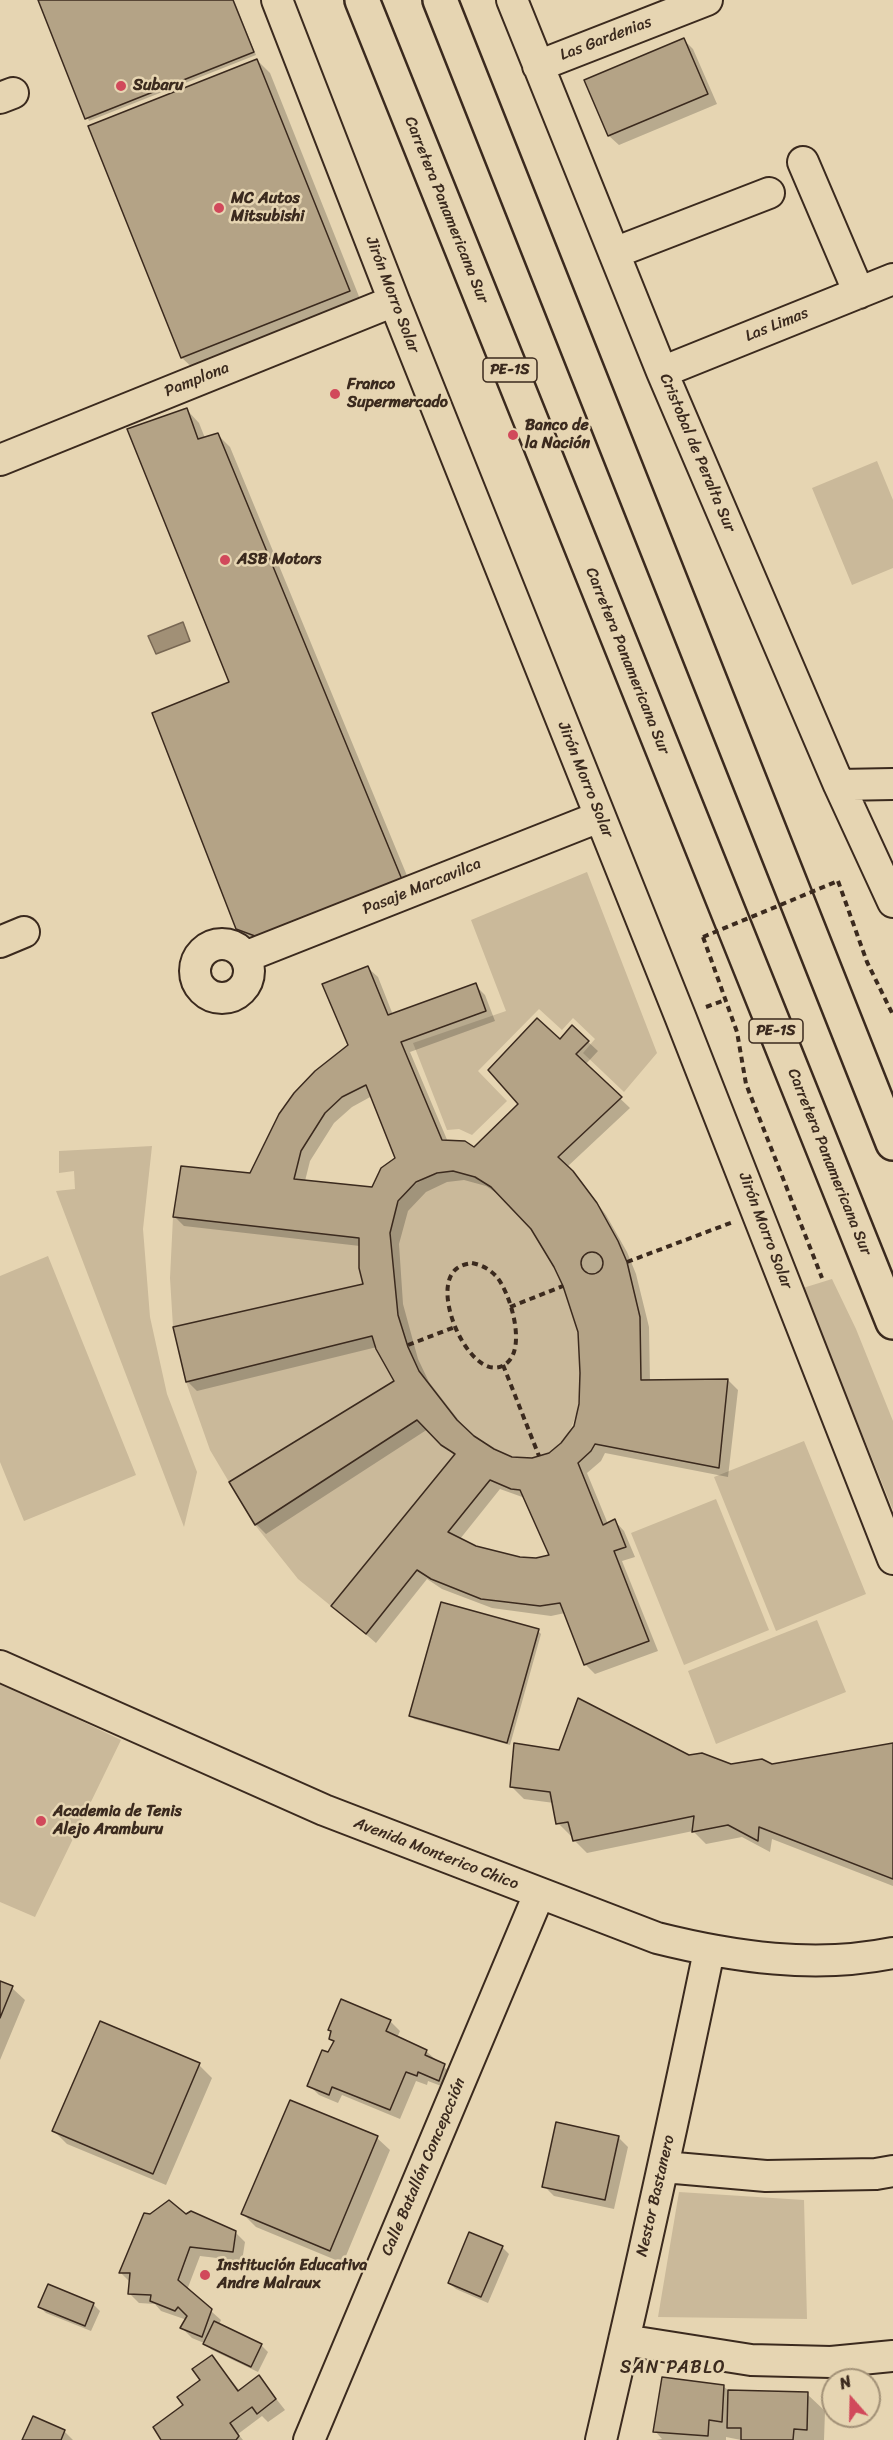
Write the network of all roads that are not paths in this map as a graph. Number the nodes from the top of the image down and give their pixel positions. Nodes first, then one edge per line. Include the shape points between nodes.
1 (277, 0) edge
2 (362, 0) edge
3 (440, 0) edge
4 (512, 0) edge
5 (707, 0) edge
6 (538, 66) junction
7 (803, 162) dead end
8 (769, 193) dead end
9 (614, 253) junction
10 (893, 279) edge
11 (859, 292) junction
12 (394, 301) junction
13 (662, 372) junction
14 (0, 460) edge
15 (893, 784) edge
16 (839, 785) junction
17 (599, 817) junction
18 (893, 902) edge
19 (245, 957) junction
20 (893, 1143) edge
21 (893, 1322) edge
22 (893, 1559) edge
23 (0, 1666) edge
24 (539, 1894) junction
25 (709, 1951) junction
26 (893, 1953) edge
27 (664, 2167) junction
28 (893, 2171) edge
29 (624, 2340) junction
30 (893, 2356) edge
31 (309, 2440) edge
32 (601, 2440) edge

1 - 12 street, Jirón Morro Solar
2 - 21 highway, Carretera Panamericana Sur / PE-1S
3 - 20 highway
4 - 6 street, Cristobal de Peralta Sur
5 - 6 street, Las Gardenias
6 - 9 street, Cristobal de Peralta Sur
7 - 11 street
8 - 9 street
9 - 13 street, Cristobal de Peralta Sur
10 - 11 street, Las Limas
11 - 13 street, Las Limas
12 - 14 street, Pamplona
12 - 17 street, Jirón Morro Solar
13 - 16 street, Cristobal de Peralta Sur
15 - 16 street
16 - 18 street, Cristobal de Peralta Sur
17 - 19 street, Pasaje Marcavilca
17 - 22 street, Jirón Morro Solar
19 - 19 street via 238,949 206,937 195,974 203,990 211,995 230,996 245,984 249,975
23 - 24 street, Avenida Monterico Chico via 324,1810
24 - 25 street, Avenida Monterico Chico via 657,1938
24 - 31 street, Calle Batallón Concepcción
25 - 26 street, Avenida Monterico Chico via 775,1959 837,1960
25 - 27 street, Nestor Bastanero
27 - 28 street via 766,2176
27 - 29 street, Nestor Bastanero
29 - 30 street via 751,2360 831,2362
29 - 32 street, Nestor Bastanero

